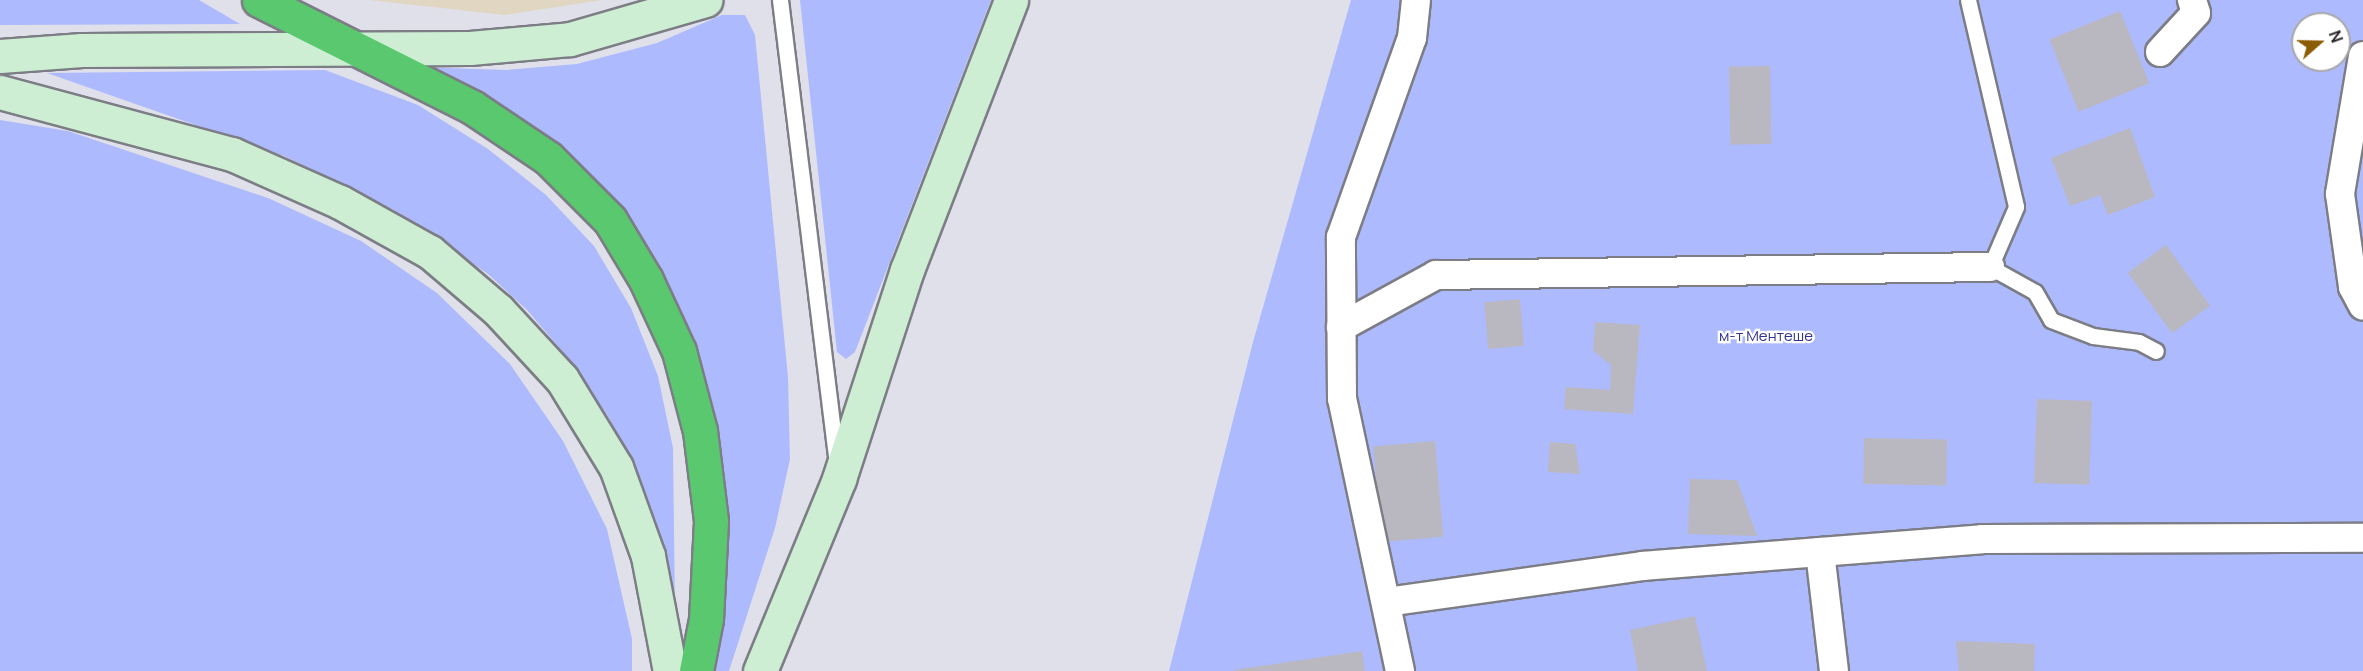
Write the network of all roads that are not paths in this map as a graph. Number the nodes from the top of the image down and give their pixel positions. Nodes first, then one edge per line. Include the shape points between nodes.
1 (259, 0) edge
2 (705, 0) edge
3 (780, 0) edge
4 (1011, 0) edge
5 (1416, 0) edge
6 (1968, 0) edge
7 (2192, 0) edge
8 (357, 50) junction
9 (2160, 52) dead end
10 (0, 56) edge
11 (2363, 56) edge
12 (0, 92) edge
13 (1990, 267) junction
14 (2363, 306) edge
15 (1341, 327) junction
16 (2156, 351) dead end
17 (839, 479) junction
18 (2363, 538) edge
19 (1820, 552) junction
20 (1387, 602) junction
21 (670, 671) edge
22 (696, 671) edge
23 (760, 671) edge
24 (1400, 671) edge
25 (1834, 671) edge

1 - 8 highway
2 - 8 main road via 570,39
3 - 17 lane
4 - 17 main road via 907,270
5 - 15 street via 1412,39 1341,237
6 - 13 lane via 2016,207
7 - 9 street via 2196,13
8 - 10 main road via 82,50
8 - 22 highway via 472,107 548,158 610,220 646,280 679,351 700,431 711,521 706,619
11 - 14 street via 2340,194 2353,287
12 - 21 main road via 243,159 340,202 430,252 498,310 562,379 616,467 648,556
13 - 15 street via 1436,275
13 - 16 lane via 2035,292 2051,320 2093,336 2139,342
15 - 20 street via 1342,399
17 - 23 main road
18 - 19 street via 1982,539
19 - 20 street via 1642,566
19 - 25 street
20 - 24 street

